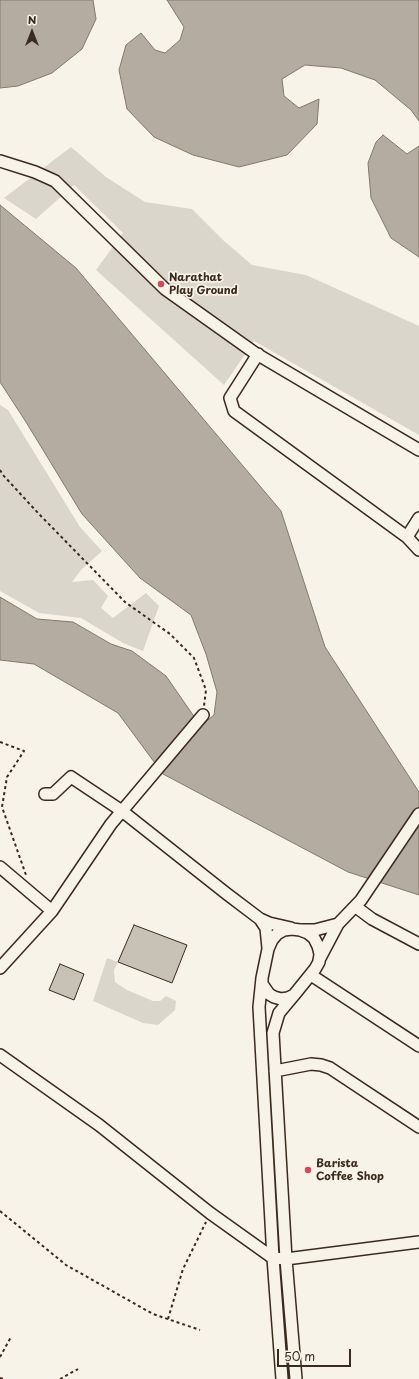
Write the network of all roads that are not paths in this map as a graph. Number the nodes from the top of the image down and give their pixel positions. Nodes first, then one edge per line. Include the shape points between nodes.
1 (0, 161) edge
2 (258, 354) junction
3 (419, 450) edge
4 (419, 518) edge
5 (407, 537) junction
6 (419, 550) edge
7 (203, 715) road end
8 (45, 794) dead end
9 (122, 811) junction
10 (419, 814) edge
11 (0, 867) edge
12 (358, 903) junction
13 (52, 911) junction
14 (260, 919) junction
15 (338, 924) junction
16 (296, 929) junction
17 (419, 944) edge
18 (268, 948) junction
19 (318, 962) junction
20 (0, 968) edge
21 (311, 975) junction
22 (262, 978) junction
23 (294, 995) junction
24 (419, 1046) edge
25 (0, 1055) edge
26 (275, 1071) junction
27 (419, 1127) edge
28 (419, 1242) edge
29 (273, 1258) junction
30 (286, 1259) junction
31 (282, 1379) edge
32 (296, 1379) edge

1 - 2 street via 56,181 166,288
2 - 3 street
2 - 5 street via 230,398 234,410
4 - 5 street
5 - 6 street
7 - 9 street
8 - 9 street via 53,794 71,777
9 - 13 street
9 - 14 street
10 - 12 street
11 - 13 street
12 - 15 street
12 - 17 street via 372,919
13 - 20 street
14 - 16 street
14 - 18 street via 266,928
15 - 16 street via 315,930
15 - 19 street
16 - 18 street via 284,930 277,934
16 - 19 street via 308,933 316,942 320,954
18 - 22 street
19 - 21 street
21 - 23 street
21 - 24 street
22 - 23 street via 265,990 274,998 288,998
22 - 29 street via 259,1007
23 - 26 street via 279,1013 275,1023
25 - 29 street via 99,1125 210,1213
26 - 27 street via 311,1064 330,1068
26 - 30 street
28 - 30 street
29 - 30 street
29 - 31 street
30 - 32 street

